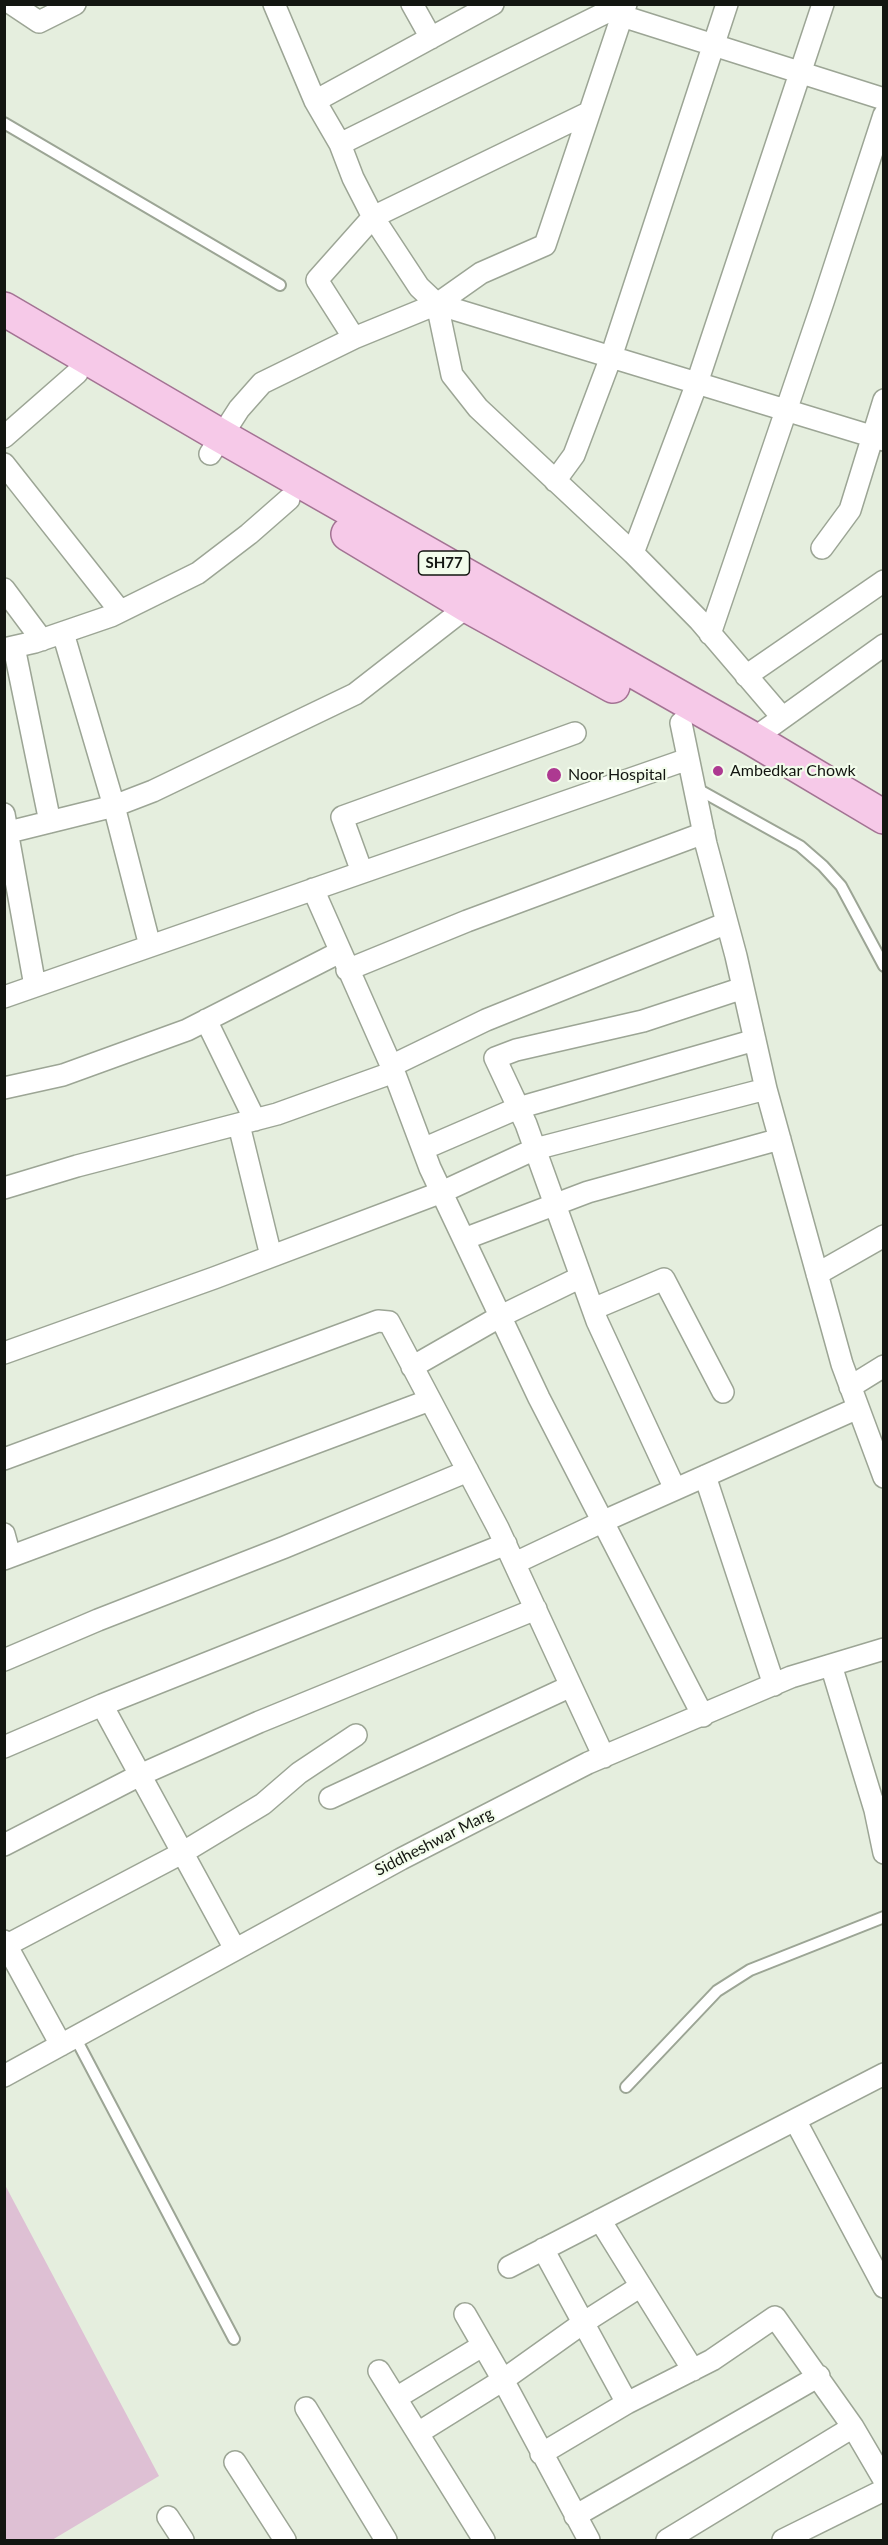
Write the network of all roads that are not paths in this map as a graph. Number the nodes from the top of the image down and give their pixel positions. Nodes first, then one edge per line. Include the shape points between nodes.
1 (12, 4) edge
2 (75, 4) edge
3 (274, 4) edge
4 (412, 4) edge
5 (493, 4) edge
6 (727, 4) edge
7 (823, 4) edge
8 (623, 8) edge
9 (431, 38) junction
10 (713, 44) junction
11 (800, 73) junction
12 (884, 99) edge
13 (315, 101) junction
14 (588, 113) junction
15 (884, 115) edge
16 (4, 123) edge
17 (340, 144) junction
18 (373, 217) junction
19 (280, 285) dead end
20 (437, 304) junction
21 (4, 309) edge
22 (4, 333) edge
23 (354, 338) junction
24 (611, 357) junction
25 (77, 373) junction
26 (698, 383) junction
27 (884, 400) edge
28 (785, 410) junction
29 (4, 437) edge
30 (877, 438) edge
31 (215, 445) junction
32 (7, 472) edge
33 (555, 481) junction
34 (288, 499) junction
35 (822, 548) dead end
36 (633, 553) junction
37 (884, 581) edge
38 (4, 589) edge
39 (468, 606) junction
40 (120, 611) junction
41 (63, 633) junction
42 (710, 634) junction
43 (42, 640) junction
44 (884, 645) edge
45 (9, 648) edge
46 (746, 676) junction
47 (782, 717) junction
48 (681, 723) junction
49 (575, 734) dead end
50 (753, 740) junction
51 (688, 759) junction
52 (694, 787) junction
53 (114, 806) junction
54 (884, 817) edge
55 (50, 822) junction
56 (7, 823) edge
57 (704, 833) junction
58 (884, 838) edge
59 (362, 872) junction
60 (313, 889) junction
61 (727, 923) junction
62 (150, 946) junction
63 (344, 961) junction
64 (884, 966) edge
65 (35, 986) junction
66 (743, 988) junction
67 (4, 997) edge
68 (206, 1020) junction
69 (755, 1040) junction
70 (392, 1069) junction
71 (4, 1088) edge
72 (766, 1089) junction
73 (518, 1108) junction
74 (247, 1123) junction
75 (780, 1139) junction
76 (423, 1149) junction
77 (535, 1149) junction
78 (4, 1188) edge
79 (442, 1192) junction
80 (555, 1204) junction
81 (884, 1236) edge
82 (464, 1239) junction
83 (270, 1256) junction
84 (817, 1274) junction
85 (581, 1277) junction
86 (593, 1309) junction
87 (501, 1316) junction
88 (4, 1353) edge
89 (884, 1366) edge
90 (412, 1367) junction
91 (850, 1388) junction
92 (723, 1392) dead end
93 (430, 1400) junction
94 (858, 1408) junction
95 (4, 1459) edge
96 (468, 1471) junction
97 (705, 1476) junction
98 (884, 1477) edge
99 (675, 1489) junction
100 (604, 1521) junction
101 (4, 1534) edge
102 (506, 1544) junction
103 (7, 1558) edge
104 (515, 1563) junction
105 (536, 1609) junction
106 (884, 1649) edge
107 (4, 1660) edge
108 (831, 1665) junction
109 (774, 1685) junction
110 (571, 1686) junction
111 (102, 1705) junction
112 (703, 1716) junction
113 (356, 1735) dead end
114 (4, 1747) edge
115 (604, 1757) junction
116 (140, 1774) junction
117 (330, 1798) dead end
118 (879, 1808) edge
119 (4, 1845) edge
120 (182, 1853) junction
121 (884, 1853) edge
122 (884, 1917) edge
123 (6, 1943) edge
124 (235, 1950) junction
125 (68, 2041) junction
126 (884, 2074) edge
127 (4, 2076) edge
128 (626, 2087) dead end
129 (795, 2120) junction
130 (600, 2220) junction
131 (543, 2249) junction
132 (509, 2267) dead end
133 (641, 2286) junction
134 (884, 2287) edge
135 (465, 2314) dead end
136 (583, 2323) junction
137 (234, 2339) dead end
138 (482, 2346) junction
139 (693, 2370) junction
140 (379, 2371) dead end
141 (819, 2376) junction
142 (503, 2380) junction
143 (396, 2398) junction
144 (627, 2403) junction
145 (306, 2408) dead end
146 (853, 2427) junction
147 (418, 2433) junction
148 (541, 2454) junction
149 (235, 2462) dead end
150 (884, 2481) edge
151 (884, 2490) edge
152 (168, 2517) dead end
153 (576, 2517) junction
154 (183, 2541) edge
155 (285, 2541) edge
156 (386, 2541) edge
157 (484, 2541) edge
158 (589, 2541) edge
159 (667, 2541) edge
160 (783, 2541) edge

1 - 2 street via 39,22
3 - 13 street
4 - 9 street
5 - 9 street
6 - 10 street
7 - 11 street
8 - 10 street
8 - 14 street
8 - 17 street
9 - 13 street
10 - 11 street
10 - 24 street
11 - 12 street
11 - 26 street
13 - 17 street
14 - 18 street
14 - 20 street via 545,245 481,273
15 - 28 street
16 - 19 lane
17 - 18 street
18 - 20 street via 419,287
18 - 23 street via 317,280
20 - 23 street
20 - 24 street
20 - 33 street via 452,375 478,408
21 - 31 main road, SH77
22 - 25 main road, SH77
23 - 31 street via 262,383
24 - 26 street
24 - 33 street via 574,455
25 - 29 street
25 - 31 main road, SH77
26 - 28 street
26 - 36 street
27 - 30 street
28 - 30 street
28 - 42 street
30 - 35 street via 850,510
31 - 34 main road, SH77
31 - 50 main road, SH77
32 - 40 street
33 - 36 street
34 - 39 main road, SH77
34 - 40 street via 198,573
36 - 42 street
37 - 46 street
38 - 43 street
39 - 48 main road, SH77
39 - 53 street via 355,694
40 - 41 street
41 - 43 street
41 - 53 street
42 - 46 street
43 - 45 street
44 - 47 street
45 - 55 street
46 - 47 street
47 - 50 street
48 - 51 street
48 - 58 main road, SH77
49 - 59 street via 342,818
50 - 54 main road, SH77
51 - 52 street
51 - 59 street
52 - 57 street
52 - 64 lane via 800,846 823,866 841,886
53 - 55 street
53 - 62 street
55 - 56 street
56 - 65 street
57 - 61 street
57 - 63 street via 467,921
59 - 60 street
60 - 62 street
60 - 63 street
61 - 66 street
61 - 70 street via 486,1020
62 - 65 street
63 - 68 street
63 - 70 street
65 - 67 street
66 - 69 street
66 - 73 street via 643,1021 495,1058
68 - 71 street via 63,1075
68 - 74 street
69 - 72 street
69 - 73 street
70 - 74 street via 336,1094
70 - 76 street
72 - 75 street
72 - 77 street
73 - 76 street
73 - 77 street
74 - 78 street
74 - 83 street
75 - 80 street
75 - 84 street
76 - 79 street
77 - 79 street
77 - 80 street
79 - 82 street
79 - 83 street
80 - 82 street
80 - 85 street
81 - 84 street
82 - 87 street
83 - 88 street
84 - 91 street
85 - 86 street
85 - 87 street
86 - 92 street via 664,1279
86 - 99 street
87 - 90 street
87 - 100 street via 538,1398
89 - 91 street
90 - 93 street
90 - 95 street via 389,1322 378,1321
91 - 94 street
93 - 96 street
93 - 103 street
94 - 97 street
94 - 98 street
96 - 102 street
96 - 107 street
97 - 99 street
97 - 109 street
99 - 100 street
100 - 104 street
100 - 112 street
101 - 103 street
102 - 104 street
102 - 111 street
104 - 105 street
105 - 110 street
105 - 116 street
106 - 108 street, Siddheshwar Marg
108 - 109 street, Siddheshwar Marg
108 - 118 street
109 - 112 street, Siddheshwar Marg
110 - 115 street
110 - 117 street
111 - 114 street
111 - 116 street
112 - 115 street, Siddheshwar Marg
113 - 120 street via 299,1773 262,1804
115 - 124 street, Siddheshwar Marg via 401,1858
116 - 119 street
116 - 120 street
118 - 121 street
120 - 123 street
120 - 124 street
122 - 128 lane via 750,1970 717,1991
123 - 125 street
124 - 125 street, Siddheshwar Marg
125 - 127 street, Siddheshwar Marg
125 - 137 lane
126 - 129 street
129 - 130 street
129 - 134 street
130 - 131 street
130 - 133 street
131 - 132 street
131 - 136 street
133 - 136 street
133 - 139 street
135 - 138 street
136 - 142 street
136 - 144 street
138 - 142 street
138 - 143 street
139 - 141 street via 775,2318
139 - 144 street
140 - 143 street
141 - 146 street
141 - 153 street
142 - 147 street
142 - 148 street
143 - 147 street
144 - 148 street
145 - 156 street
146 - 150 street
146 - 159 street
147 - 157 street
148 - 153 street
149 - 155 street
151 - 160 street
152 - 154 street
153 - 158 street

